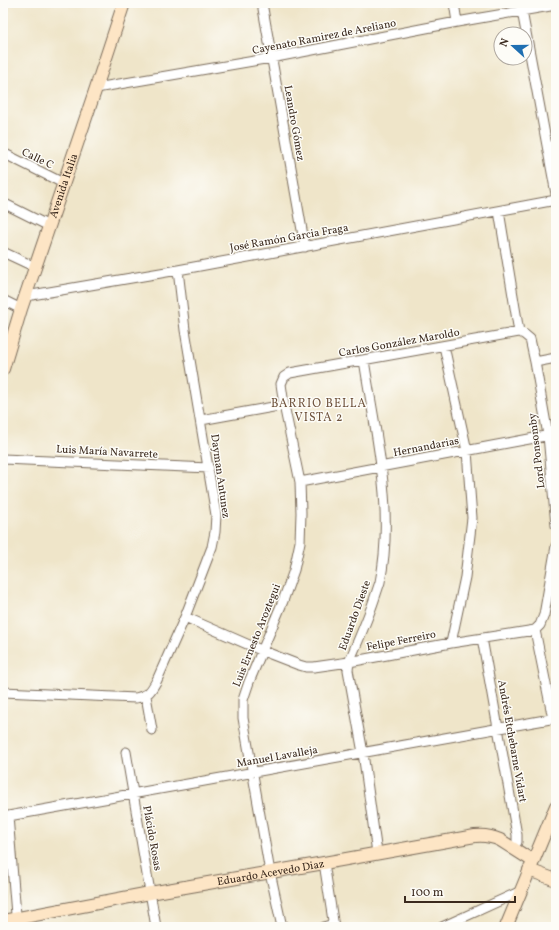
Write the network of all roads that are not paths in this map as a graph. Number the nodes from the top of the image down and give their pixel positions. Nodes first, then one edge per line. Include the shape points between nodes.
1 (124, 3) edge
2 (262, 3) edge
3 (454, 3) edge
4 (556, 5) edge
5 (522, 11) junction
6 (457, 22) junction
7 (271, 58) junction
8 (96, 88) junction
9 (3, 153) edge
10 (63, 183) junction
11 (556, 194) edge
12 (556, 200) edge
13 (3, 203) edge
14 (499, 211) junction
15 (49, 226) junction
16 (305, 247) junction
17 (3, 252) edge
18 (35, 267) junction
19 (178, 270) junction
20 (26, 296) junction
21 (3, 300) edge
22 (21, 309) junction
23 (519, 332) junction
24 (444, 346) junction
25 (6, 349) edge
26 (556, 358) edge
27 (364, 360) junction
28 (535, 362) junction
29 (3, 369) edge
30 (284, 377) joint
31 (284, 405) junction
32 (201, 420) junction
33 (552, 435) edge
34 (467, 451) junction
35 (3, 459) edge
36 (381, 467) junction
37 (209, 468) junction
38 (300, 482) junction
39 (556, 526) edge
40 (556, 546) edge
41 (185, 617) junction
42 (535, 630) junction
43 (482, 638) junction
44 (451, 643) junction
45 (263, 651) junction
46 (349, 662) junction
47 (3, 692) edge
48 (146, 696) junction
49 (554, 718) edge
50 (498, 728) junction
51 (152, 730) dead end
52 (126, 752) dead end
53 (363, 753) junction
54 (253, 773) junction
55 (134, 794) junction
56 (556, 806) edge
57 (6, 817) edge
58 (513, 848) junction
59 (377, 853) junction
60 (324, 863) junction
61 (531, 866) junction
62 (270, 872) junction
63 (556, 880) edge
64 (521, 891) junction
65 (150, 893) junction
66 (3, 922) edge
67 (17, 923) edge
68 (334, 925) edge
69 (156, 927) edge
70 (282, 927) edge
71 (323, 927) edge
72 (442, 927) edge
73 (506, 927) edge

1 - 8 street, Avenida Italia
2 - 7 street, Leandro Gómez
3 - 6 street
4 - 5 street, Cayenato Ramirez de Areliano
5 - 6 street, Cayenato Ramirez de Areliano
5 - 11 street
6 - 7 street, Cayenato Ramirez de Areliano
7 - 8 street, Cayenato Ramirez de Areliano
7 - 16 street, Leandro Gómez
8 - 10 street, Avenida Italia
9 - 10 street, Calle C
10 - 15 street, Avenida Italia
12 - 14 street, José Ramón Garcia Fraga
13 - 15 street
14 - 16 street, José Ramón Garcia Fraga
14 - 23 street
15 - 18 street, Avenida Italia
16 - 19 street, José Ramón Garcia Fraga
17 - 18 street
18 - 20 street, Avenida Italia
19 - 20 street, José Ramón Garcia Fraga
19 - 32 street, Dayman Antunez via 185,330
20 - 22 street, Avenida Italia
21 - 22 street
22 - 25 street, Avenida Italia
23 - 24 street, Carlos González Maroldo
23 - 28 street, Lord Ponsomby via 530,339
24 - 27 street, Carlos González Maroldo
24 - 34 street
25 - 29 street, Avenida Italia
26 - 28 street
27 - 30 street, Carlos González Maroldo via 290,373
27 - 36 street, Eduardo Dieste
28 - 33 street, Lord Ponsomby
30 - 31 street, Luis Ernesto Aroztegui via 281,384
31 - 32 street
31 - 38 street, Luis Ernesto Aroztegui
32 - 37 street, Dayman Antunez
33 - 34 street, Hernandarias
33 - 39 street, Lord Ponsomby
34 - 36 street, Hernandarias
34 - 44 street via 472,518 465,577
35 - 37 street, Luis María Navarrete
36 - 38 street, Hernandarias
36 - 46 street, Eduardo Dieste via 385,525 380,584
37 - 41 street, Dayman Antunez via 216,532
38 - 45 street, Luis Ernesto Aroztegui via 300,542 294,570
40 - 42 street via 544,615
41 - 45 street, Felipe Ferreiro
41 - 48 street, Dayman Antunez via 157,680
42 - 43 street, Felipe Ferreiro
42 - 49 street
43 - 44 street, Felipe Ferreiro
43 - 50 street, Andrés Etchebarne Vidart
44 - 46 street, Felipe Ferreiro
45 - 46 street, Felipe Ferreiro via 306,667
45 - 54 street, Luis Ernesto Aroztegui via 243,700 243,718
46 - 53 street, Eduardo Dieste via 348,670
47 - 48 street via 136,698
48 - 51 street
49 - 50 street, Manuel Lavalleja
50 - 53 street, Manuel Lavalleja
50 - 58 street, Andrés Etchebarne Vidart via 517,836
52 - 55 street, Plácido Rosas
53 - 54 street, Manuel Lavalleja
53 - 59 street, Eduardo Dieste
54 - 55 street, Manuel Lavalleja
54 - 62 street, Luis Ernesto Aroztegui
55 - 57 street, Manuel Lavalleja
55 - 65 street, Plácido Rosas
56 - 61 street
57 - 67 street
58 - 59 street, Eduardo Acevedo Diaz via 487,835
58 - 61 street, Eduardo Acevedo Diaz
59 - 60 street, Eduardo Acevedo Diaz
60 - 62 street, Eduardo Acevedo Diaz
60 - 68 street
61 - 63 street, Eduardo Acevedo Diaz
61 - 64 street
62 - 65 street, Eduardo Acevedo Diaz
62 - 70 street, Luis Ernesto Aroztegui
64 - 72 street
64 - 73 street
65 - 67 street, Eduardo Acevedo Diaz
65 - 69 street, Plácido Rosas
66 - 67 street, Eduardo Acevedo Diaz
68 - 71 street

